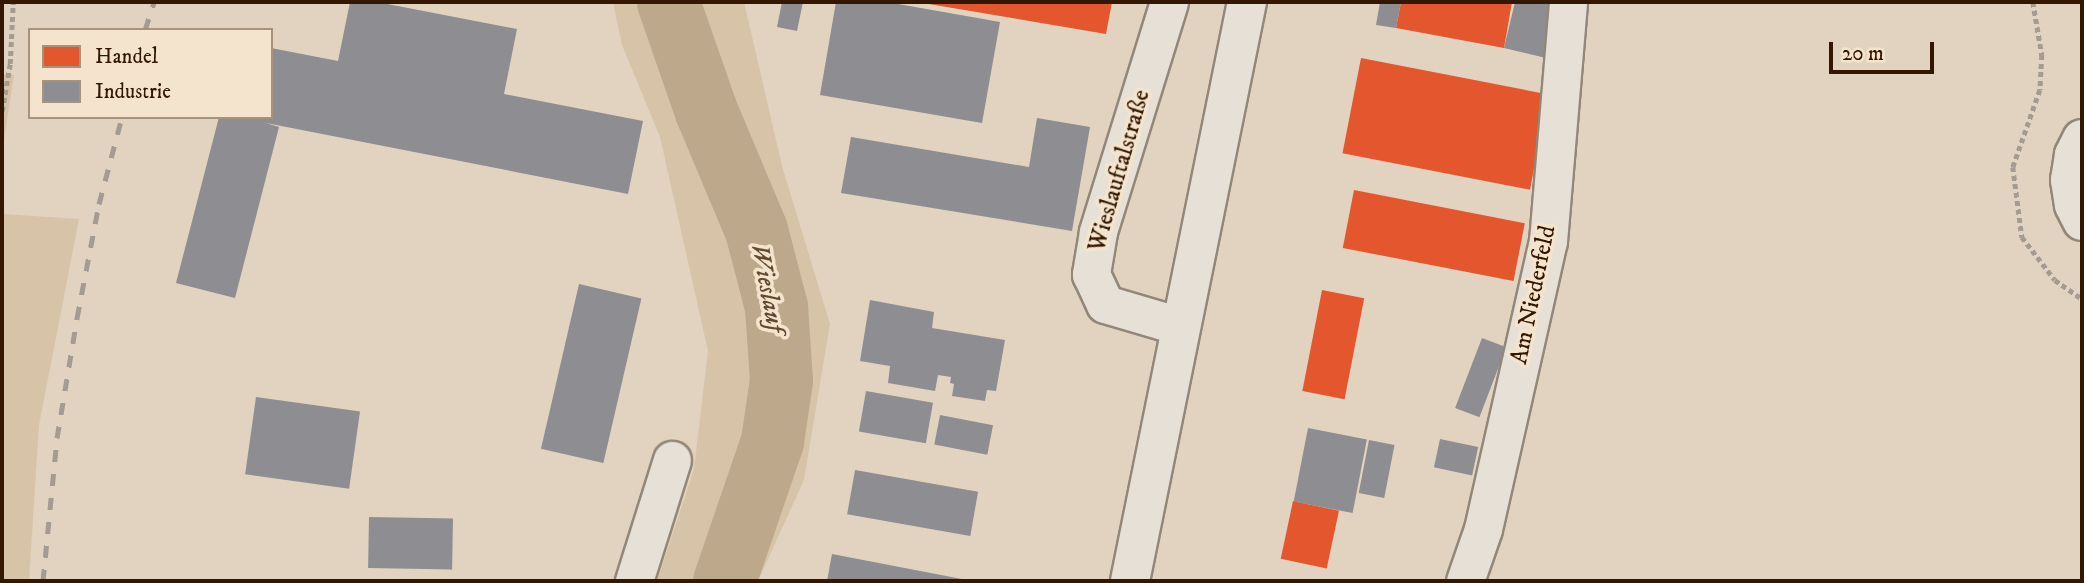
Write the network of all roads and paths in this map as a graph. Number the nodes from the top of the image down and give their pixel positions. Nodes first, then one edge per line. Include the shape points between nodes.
1 (13, 2) edge
2 (1169, 2) edge
3 (1247, 2) edge
4 (1568, 2) edge
5 (2, 111) edge
6 (2082, 139) edge
7 (2082, 221) edge
8 (1180, 326) junction
9 (672, 460) dead end
10 (634, 581) edge
11 (1130, 581) edge
12 (1465, 581) edge

1 - 5 path
2 - 8 street, Wieslauftalstraße via 1098,232 1091,274 1105,304
3 - 8 street
4 - 12 street, Am Niederfeld via 1548,241 1483,528
6 - 7 street via 2070,180
8 - 11 street
9 - 10 street

